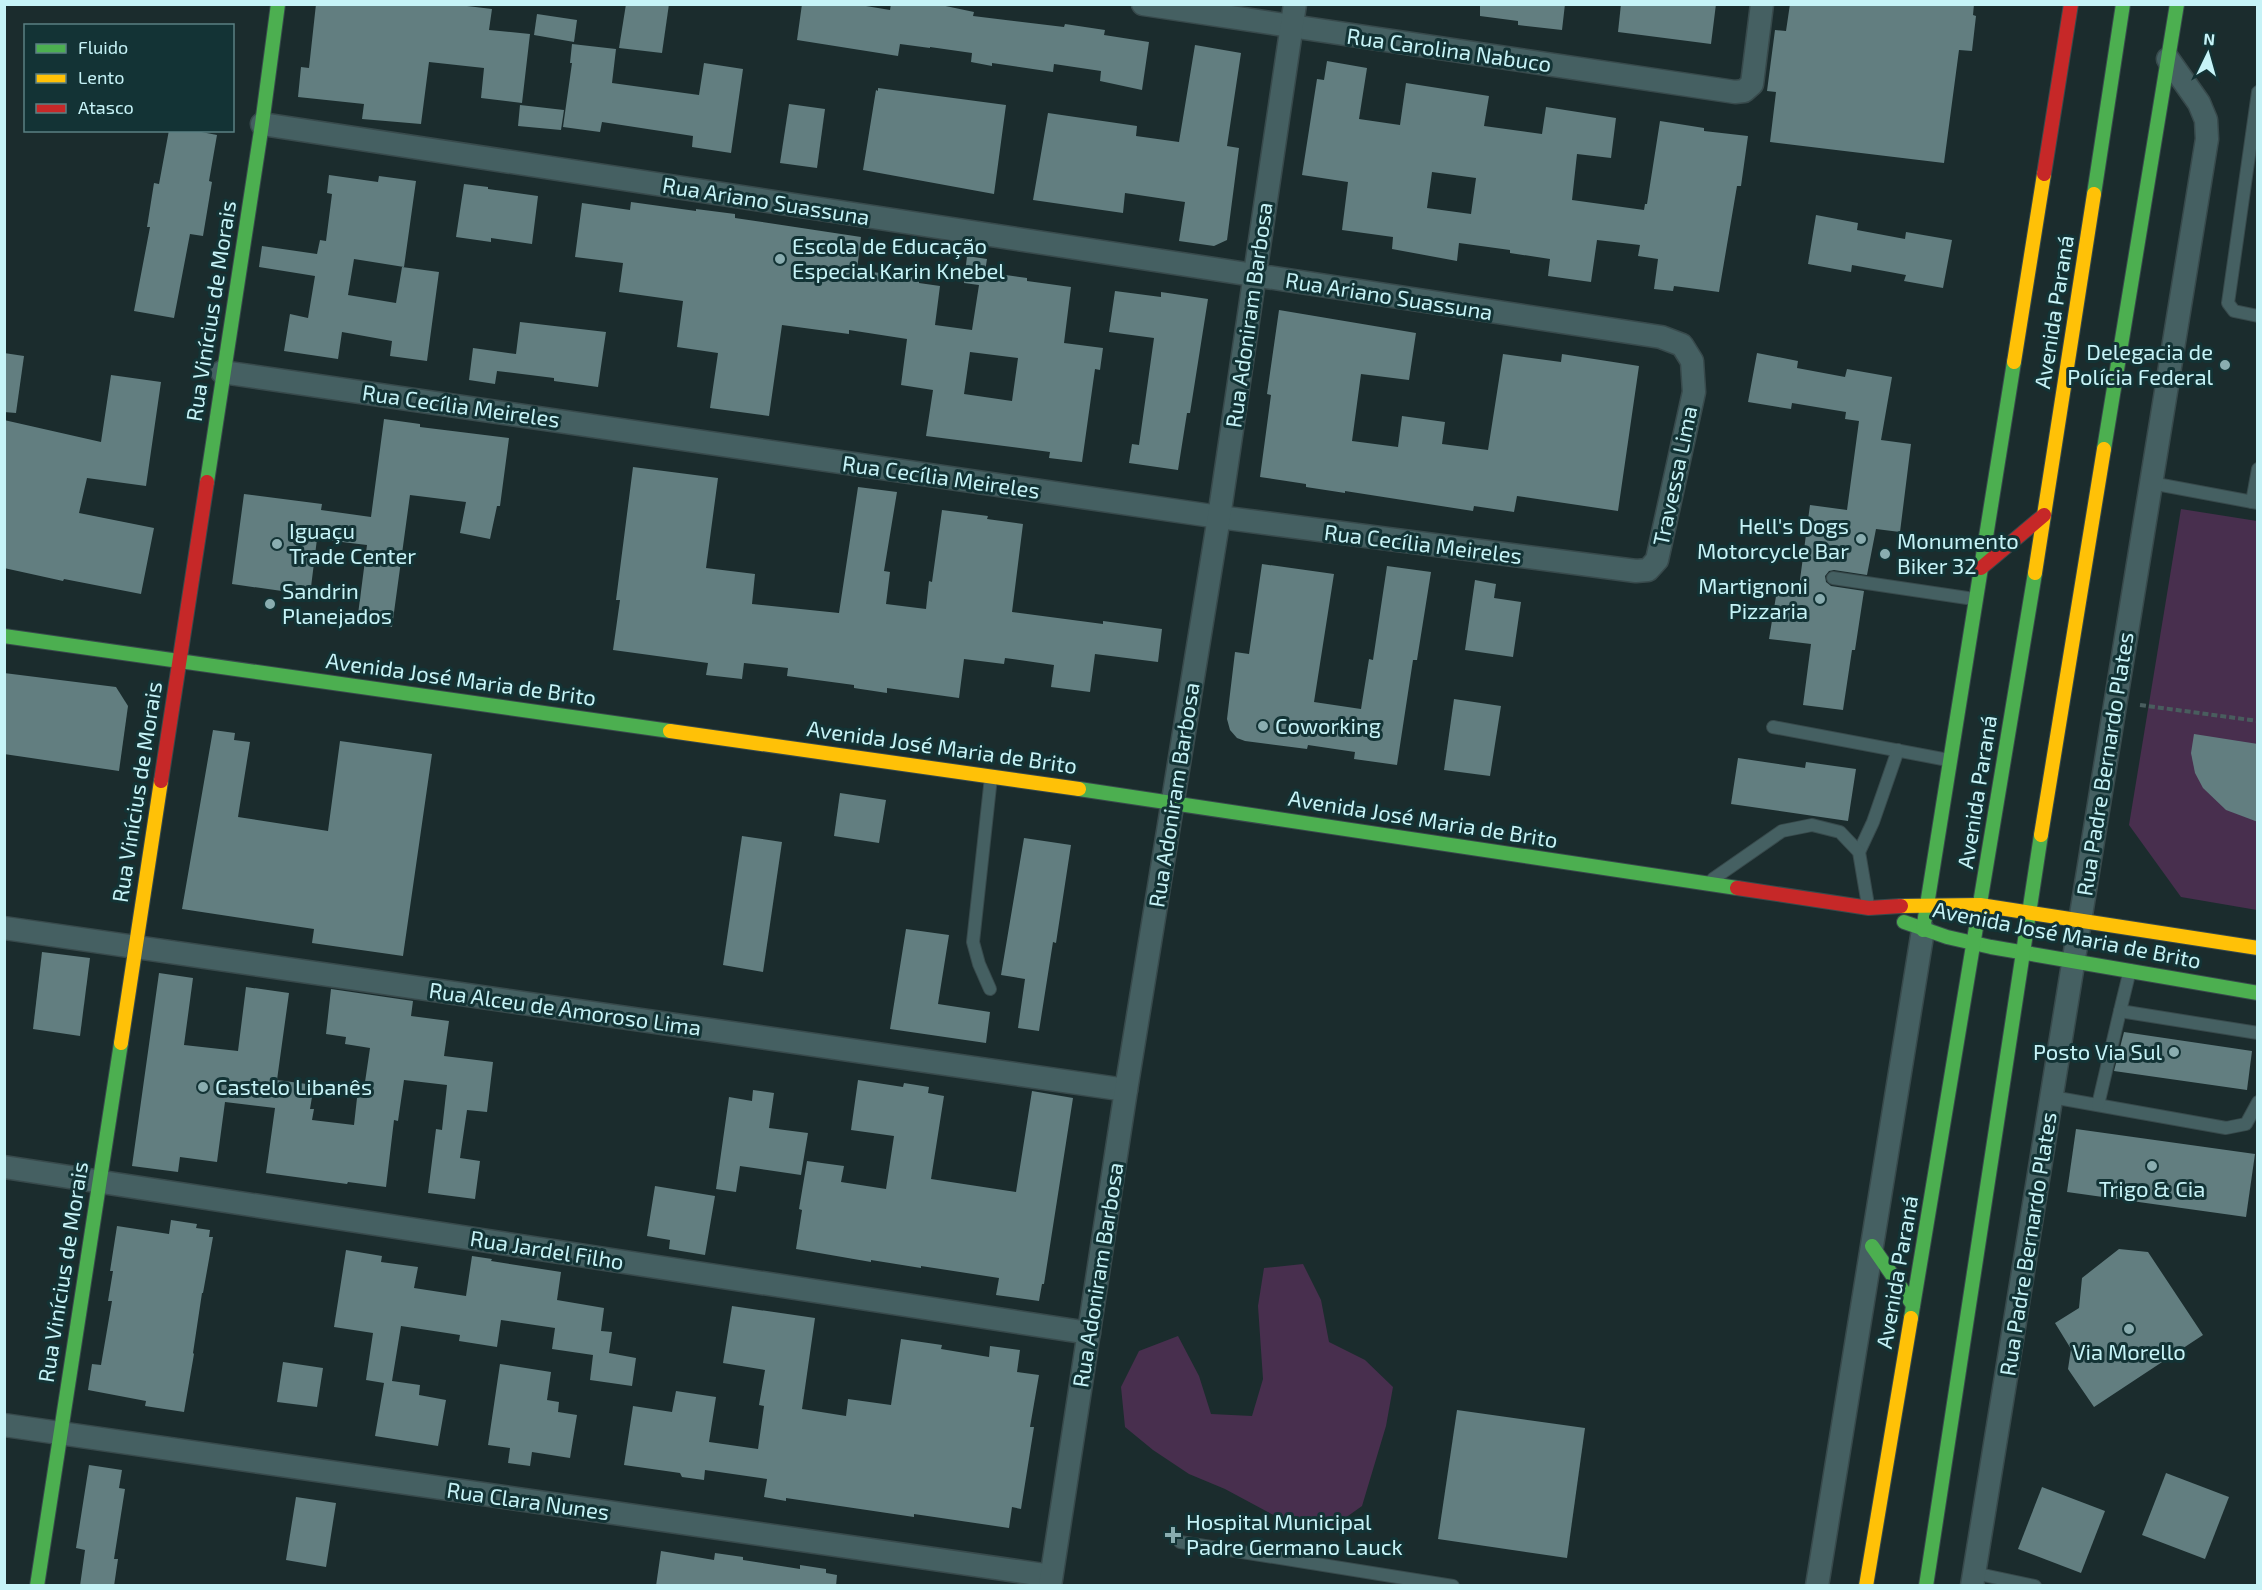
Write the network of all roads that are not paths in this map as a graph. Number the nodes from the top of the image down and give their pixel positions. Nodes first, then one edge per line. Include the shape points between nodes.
1 (278, 4) edge
2 (1143, 4) edge
3 (1762, 4) edge
4 (2071, 4) edge
5 (2122, 4) edge
6 (2177, 4) edge
7 (1293, 16) edge
8 (2168, 59) junction
9 (2258, 92) edge
10 (262, 124) junction
11 (1254, 276) junction
12 (2258, 316) edge
13 (222, 372) junction
14 (1694, 392) joint
15 (2258, 469) edge
16 (2151, 483) junction
17 (2255, 502) edge
18 (2044, 515) junction
19 (1219, 517) junction
20 (1657, 560) joint
21 (1981, 568) junction
22 (1833, 578) dead end
23 (1975, 600) junction
24 (4, 636) edge
25 (179, 659) junction
26 (1773, 727) dead end
27 (1898, 750) junction
28 (1949, 760) junction
29 (991, 776) junction
30 (1173, 802) junction
31 (1859, 852) junction
32 (1707, 883) junction
33 (1927, 904) junction
34 (1980, 905) junction
35 (1870, 908) junction
36 (2028, 913) junction
37 (2080, 920) junction
38 (4, 928) edge
39 (1923, 930) junction
40 (1974, 943) junction
41 (134, 947) junction
42 (2258, 948) edge
43 (2022, 953) junction
44 (2074, 961) junction
45 (2130, 969) junction
46 (990, 989) dead end
47 (2258, 993) edge
48 (2120, 1011) junction
49 (2258, 1033) edge
50 (1126, 1090) junction
51 (2052, 1097) junction
52 (2258, 1102) edge
53 (2098, 1105) junction
54 (4, 1167) edge
55 (99, 1181) junction
56 (1872, 1245) junction
57 (1913, 1305) junction
58 (1089, 1333) junction
59 (4, 1425) edge
60 (60, 1434) junction
61 (1180, 1542) dead end
62 (1973, 1579) edge
63 (1050, 1581) edge
64 (37, 1586) edge
65 (1453, 1586) edge
66 (1817, 1586) edge
67 (1866, 1586) edge
68 (1926, 1586) edge
69 (2035, 1586) edge

1 - 10 main road, Rua Vinícius de Morais
2 - 7 street, Rua Carolina Nabuco
3 - 7 street, Rua Carolina Nabuco via 1752,84 1735,92
4 - 21 main road, Avenida Paraná
5 - 18 main road, Avenida Paraná
6 - 8 main road
7 - 11 street, Rua Adoniram Barbosa
8 - 16 street, Rua Padre Bernardo Plates via 2199,104 2206,120 2206,139
8 - 36 main road
9 - 12 lane via 2228,303 2234,311
10 - 11 street, Rua Ariano Suassuna
10 - 13 main road, Rua Vinícius de Morais
11 - 14 street, Rua Ariano Suassuna via 1661,337 1682,345 1692,361
11 - 19 street, Rua Adoniram Barbosa
13 - 19 street, Rua Cecília Meireles
13 - 25 main road, Rua Vinícius de Morais
14 - 20 street, Travessa Lima
15 - 17 lane
16 - 17 lane
16 - 37 street, Rua Padre Bernardo Plates
18 - 21 main road
18 - 34 main road, Avenida Paraná
19 - 20 street, Rua Cecília Meireles via 1636,572 1648,570
19 - 30 street, Rua Adoniram Barbosa
21 - 23 main road, Avenida Paraná
22 - 23 lane
23 - 28 main road, Avenida Paraná
24 - 25 main road, Avenida José Maria de Brito
25 - 29 main road, Avenida José Maria de Brito
25 - 41 main road, Rua Vinícius de Morais
26 - 27 lane
27 - 28 lane
27 - 31 lane
28 - 33 main road, Avenida Paraná
29 - 30 main road, Avenida José Maria de Brito
29 - 46 lane via 973,942
30 - 32 main road, Avenida José Maria de Brito
30 - 50 street, Rua Adoniram Barbosa
31 - 32 lane via 1840,832 1812,825 1782,831
31 - 35 lane
32 - 35 main road, Avenida José Maria de Brito
33 - 34 main road, Avenida José Maria de Brito
33 - 35 main road, Avenida José Maria de Brito
33 - 39 main road, Avenida Paraná
34 - 36 main road, Avenida José Maria de Brito
34 - 40 main road, Avenida Paraná
35 - 39 main road, Avenida José Maria de Brito
36 - 37 main road, Avenida José Maria de Brito
36 - 43 main road
37 - 42 main road, Avenida José Maria de Brito
37 - 44 street, Rua Padre Bernardo Plates
38 - 41 street, Rua Alceu de Amoroso Lima
39 - 40 main road, Avenida José Maria de Brito
39 - 56 street
40 - 43 main road, Avenida José Maria de Brito
40 - 57 main road, Avenida Paraná
41 - 50 street, Rua Alceu de Amoroso Lima
41 - 55 main road, Rua Vinícius de Morais
43 - 44 main road, Avenida José Maria de Brito
43 - 68 main road
44 - 45 main road, Avenida José Maria de Brito
44 - 51 street, Rua Padre Bernardo Plates
45 - 47 main road, Avenida José Maria de Brito
45 - 48 lane
48 - 49 lane
48 - 53 lane
50 - 58 street, Rua Adoniram Barbosa
51 - 53 lane
51 - 62 street, Rua Padre Bernardo Plates
52 - 53 lane via 2246,1124 2226,1128
54 - 55 street, Rua Jardel Filho
55 - 58 street, Rua Jardel Filho
55 - 60 main road, Rua Vinícius de Morais
56 - 57 main road
56 - 66 street
57 - 67 main road, Avenida Paraná
58 - 63 street, Rua Adoniram Barbosa
59 - 60 street, Rua Clara Nunes
60 - 63 street, Rua Clara Nunes
60 - 64 main road, Rua Vinícius de Morais
61 - 65 lane
62 - 69 lane

